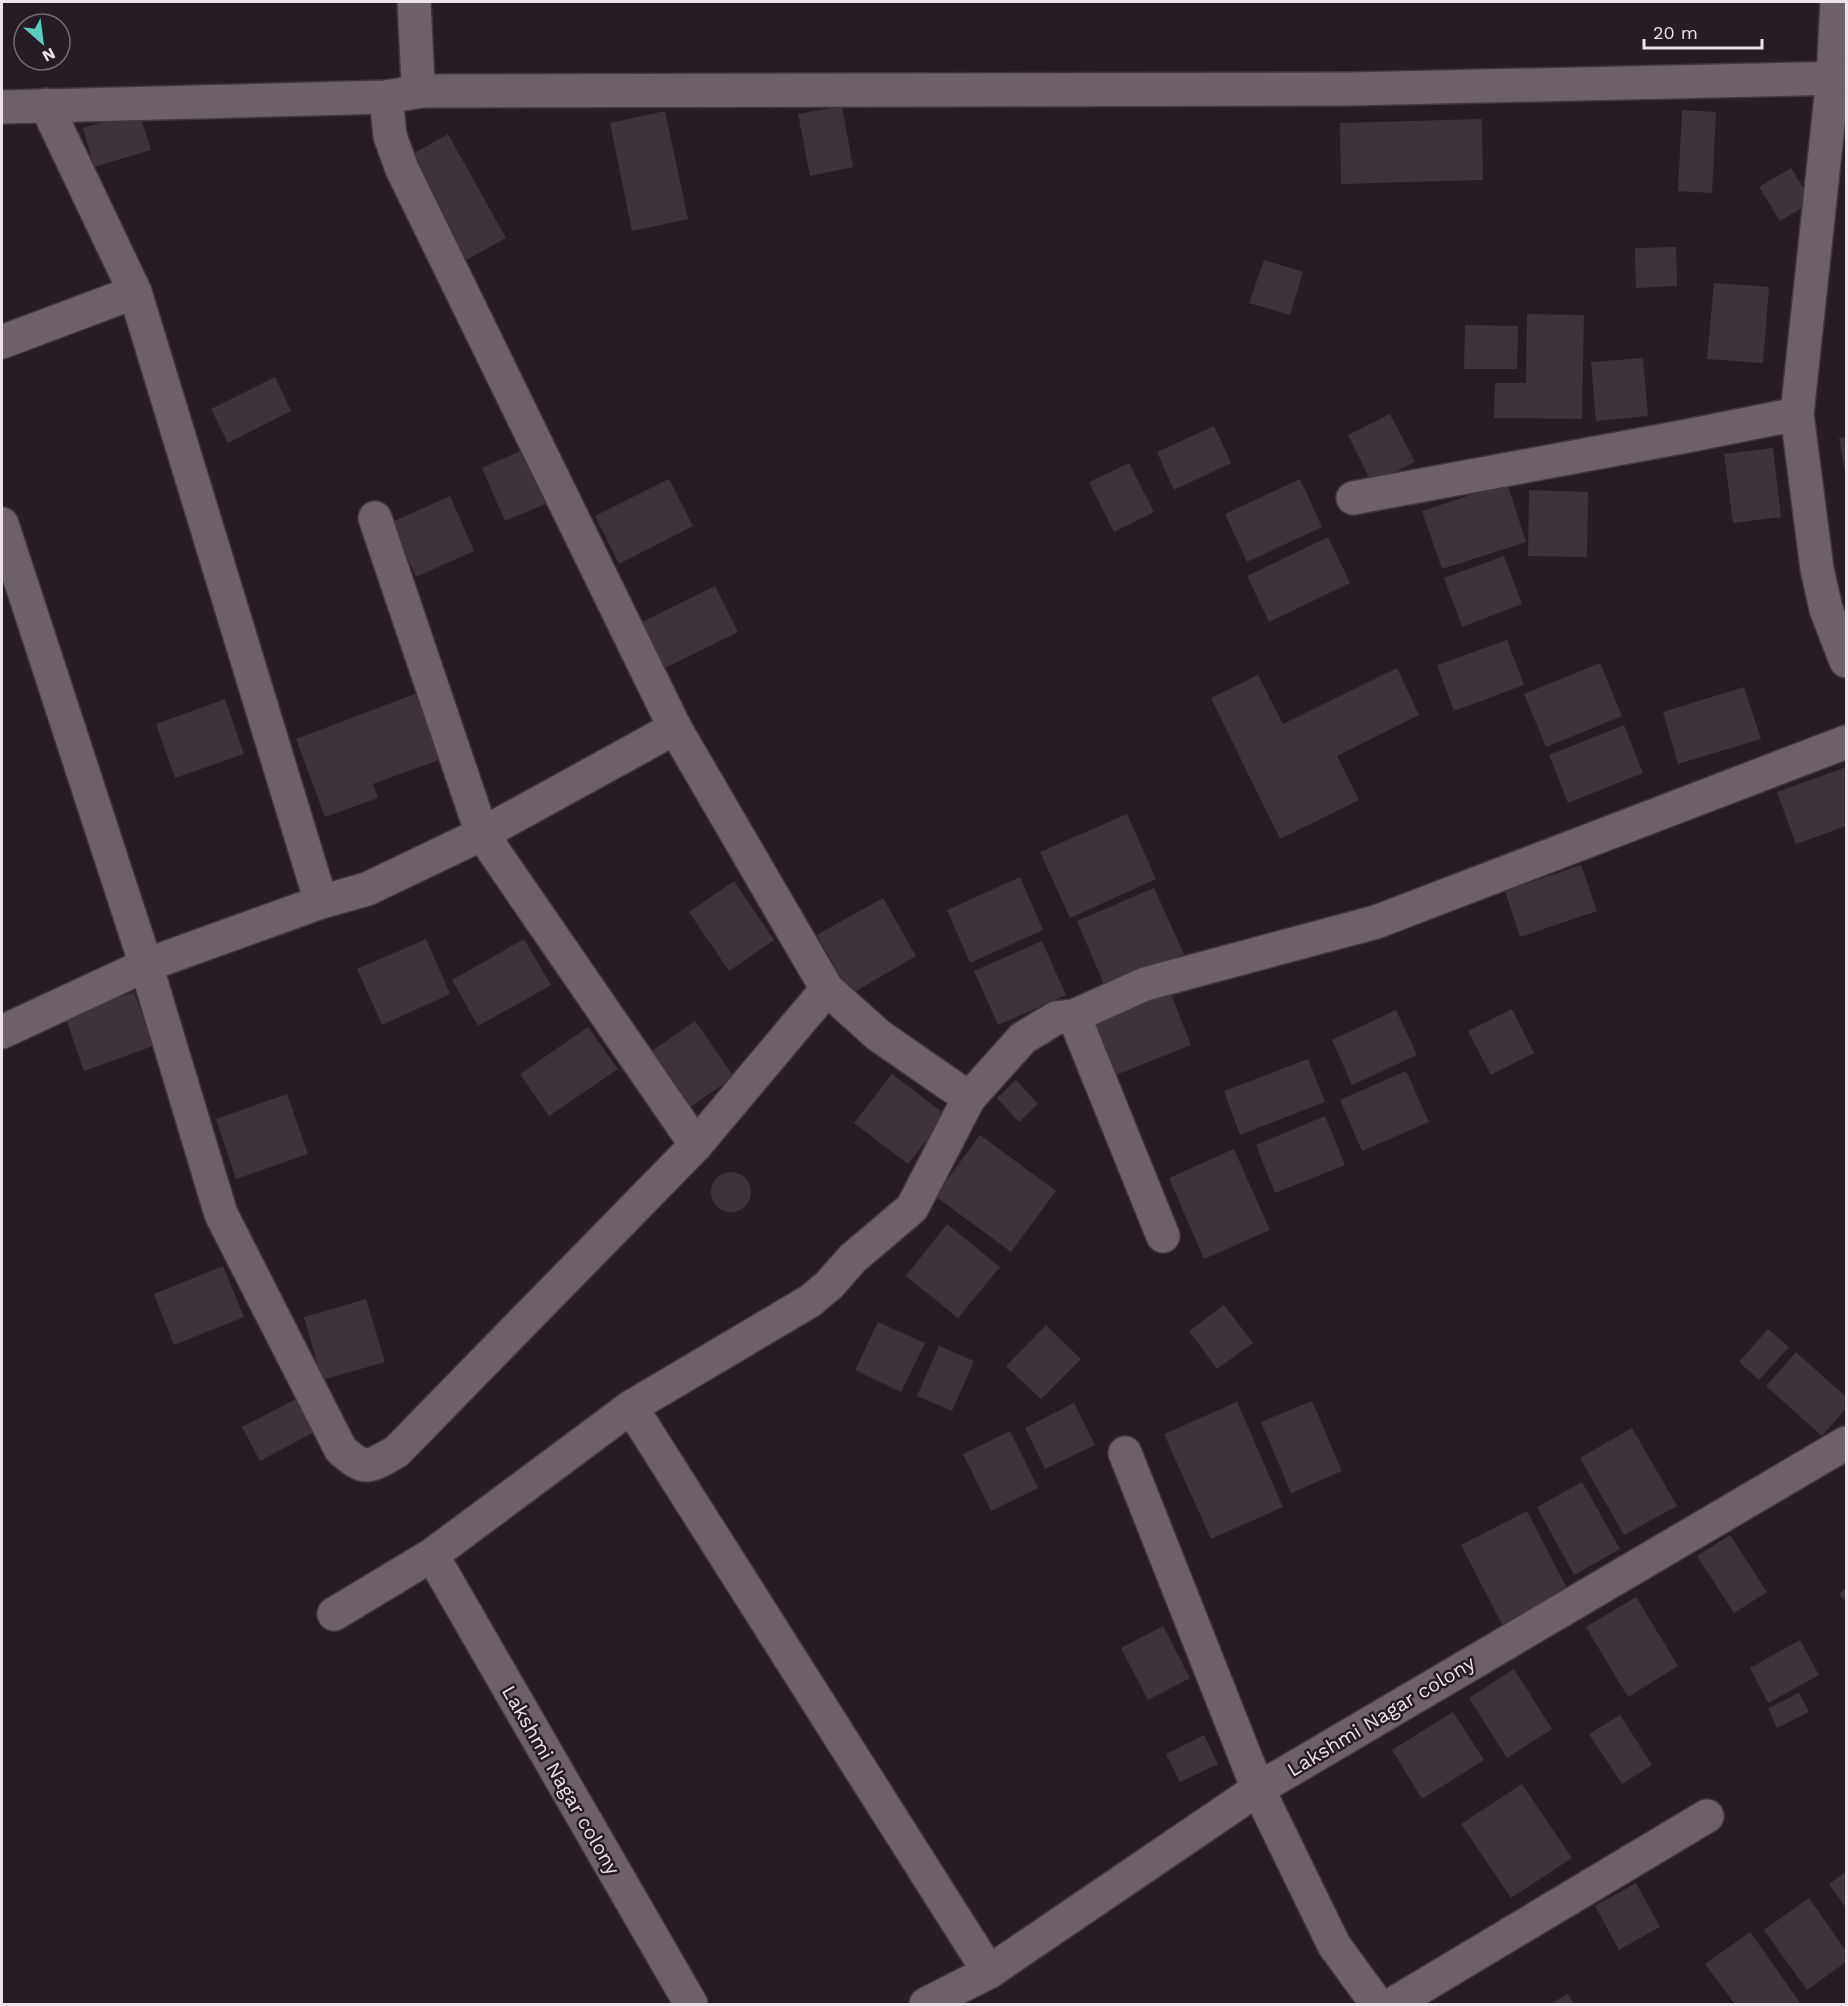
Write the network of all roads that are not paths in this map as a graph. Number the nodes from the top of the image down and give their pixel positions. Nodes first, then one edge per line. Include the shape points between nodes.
1 (414, 2) edge
2 (1836, 8) edge
3 (1837, 75) edge
4 (420, 87) junction
5 (386, 97) junction
6 (46, 105) junction
7 (2, 107) edge
8 (135, 292) junction
9 (2, 342) edge
10 (1797, 414) junction
11 (1353, 498) dead end
12 (375, 518) dead end
13 (2, 524) edge
14 (1846, 661) edge
15 (675, 728) junction
16 (1846, 742) edge
17 (482, 834) junction
18 (321, 902) junction
19 (146, 965) junction
20 (827, 990) junction
21 (1074, 1016) junction
22 (2, 1032) edge
23 (969, 1098) junction
24 (696, 1145) junction
25 (1164, 1236) dead end
26 (631, 1407) junction
27 (1846, 1443) edge
28 (1125, 1453) dead end
29 (432, 1555) junction
30 (334, 1614) dead end
31 (1258, 1789) junction
32 (1707, 1816) dead end
33 (989, 1972) junction
34 (691, 2004) edge
35 (926, 2004) edge
36 (1377, 2004) edge
37 (1393, 2004) edge

1 - 4 street
2 - 3 street
3 - 4 street via 1350,89
3 - 10 street
4 - 5 street
5 - 6 street
5 - 15 street via 390,136 402,169
6 - 7 street
6 - 8 street
8 - 9 street
8 - 18 street
10 - 11 street
10 - 14 street via 1817,569 1826,609
12 - 17 street
13 - 19 street
15 - 17 street
15 - 20 street
16 - 21 street via 1376,922 1145,984
17 - 18 street via 368,889
17 - 24 street
18 - 19 street
19 - 22 street
19 - 24 street via 221,1214 341,1450 357,1464 371,1466 396,1452
20 - 23 street via 878,1035
20 - 24 street
21 - 23 street via 1056,1018 1023,1038
21 - 25 street
23 - 26 street via 912,1208 853,1258 829,1285 810,1301
26 - 29 street
26 - 33 street
27 - 31 street, Lakshmi Nagar colony
28 - 31 street
29 - 30 street
29 - 34 street, Lakshmi Nagar colony
31 - 33 street, Lakshmi Nagar colony
31 - 36 street via 1334,1945
32 - 37 street
33 - 35 street, Lakshmi Nagar colony

